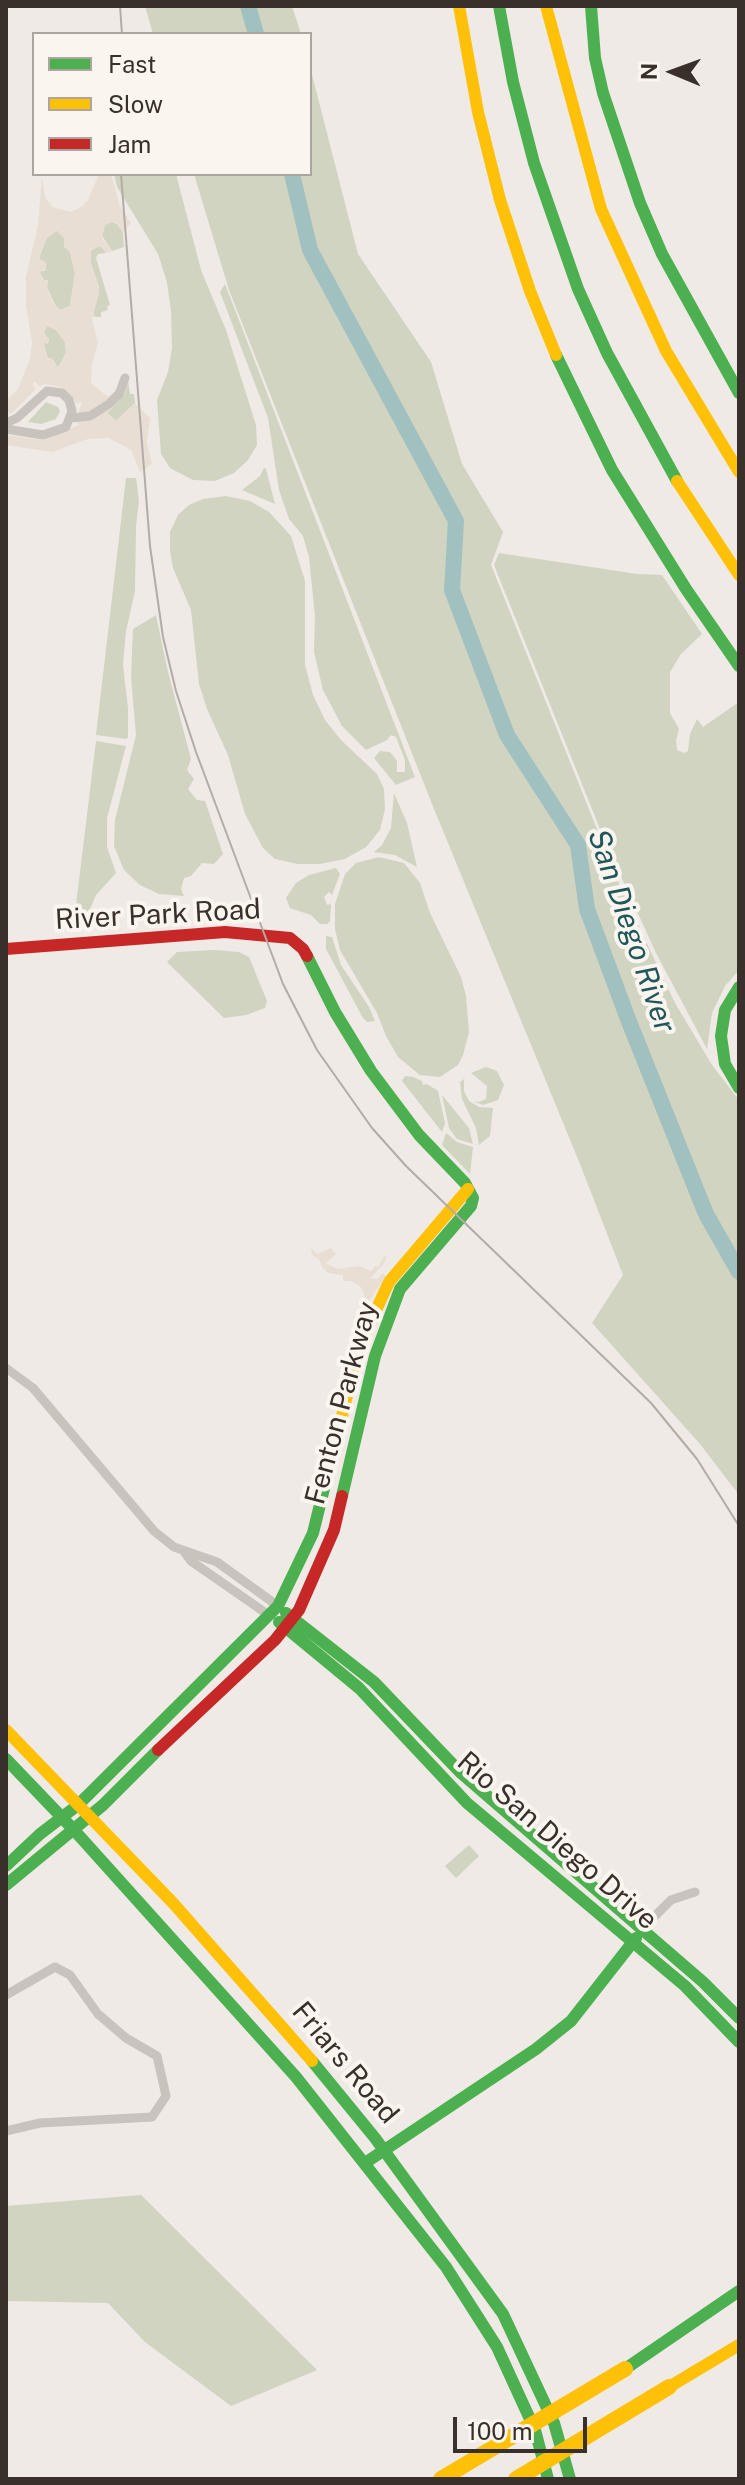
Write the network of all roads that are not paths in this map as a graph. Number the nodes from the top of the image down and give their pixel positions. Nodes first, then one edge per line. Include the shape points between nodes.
1 (459, 6) edge
2 (499, 6) edge
3 (546, 6) edge
4 (591, 6) edge
5 (125, 378) dead end
6 (739, 393) edge
7 (71, 418) junction
8 (6, 426) edge
9 (739, 472) edge
10 (739, 575) edge
11 (739, 666) edge
12 (6, 949) edge
13 (739, 987) edge
14 (739, 1088) edge
15 (468, 1189) junction
16 (435, 1229) junction
17 (430, 1252) junction
18 (6, 1368) edge
19 (185, 1553) junction
20 (274, 1611) junction
21 (288, 1622) junction
22 (6, 1730) edge
23 (6, 1759) edge
24 (479, 1790) junction
25 (467, 1803) junction
26 (84, 1811) junction
27 (68, 1824) junction
28 (6, 1866) edge
29 (6, 1885) edge
30 (695, 1892) dead end
31 (638, 1936) junction
32 (6, 1995) edge
33 (739, 2018) edge
34 (739, 2042) edge
35 (6, 2131) edge
36 (384, 2150) junction
37 (365, 2163) junction
38 (739, 2291) edge
39 (739, 2305) edge
40 (484, 2324) junction
41 (739, 2345) edge
42 (739, 2352) edge
43 (625, 2369) junction
44 (534, 2378) junction
45 (669, 2387) junction
46 (441, 2479) edge
47 (516, 2479) edge
48 (548, 2479) edge
49 (570, 2479) edge

1 - 11 main road via 500,200 567,381 612,470
2 - 10 main road via 534,163 578,289 680,487
3 - 9 main road via 601,209 666,351
4 - 6 main road via 603,93 640,203 662,254
5 - 7 street via 109,404 90,416
7 - 8 street via 66,427 43,435
7 - 8 street via 66,396 47,391
12 - 15 main road, River Park Road via 225,932 290,938 303,949 378,1081
13 - 14 main road via 725,1010 721,1036 725,1064
15 - 16 main road, Fenton Parkway
15 - 17 main road, Fenton Parkway via 471,1206
16 - 17 main road
16 - 20 main road, Fenton Parkway via 389,1282 359,1347 313,1533
17 - 21 main road, Fenton Parkway via 400,1289 386,1321 334,1530 312,1584
18 - 19 street via 33,1388 154,1531
19 - 20 street
19 - 20 street via 217,1562
20 - 21 main road, Rio San Diego Drive
20 - 26 main road, Fenton Parkway via 191,1691
21 - 24 main road, Rio San Diego Drive via 374,1682
21 - 25 main road, Rio San Diego Drive via 359,1688
21 - 26 main road, Fenton Parkway via 275,1640
22 - 26 main road, Friars Road
23 - 27 main road, Friars Road
24 - 25 main road
24 - 31 main road, Rio San Diego Drive
25 - 31 main road, Rio San Diego Drive
26 - 27 main road, Fenton Parkway
26 - 36 main road, Friars Road via 173,1903
27 - 28 main road, Fenton Parkway via 40,1834
27 - 29 main road, Fenton Parkway
27 - 37 main road, Friars Road via 296,2077
30 - 31 street via 671,1900
31 - 33 main road, Rio San Diego Drive via 703,1982
31 - 34 main road, Rio San Diego Drive
31 - 36 main road via 571,2021
32 - 35 street via 55,1967 70,1975 98,2014 157,2056 166,2096 152,2117 40,2123
36 - 37 main road
36 - 44 main road, Friars Road via 493,2297
37 - 40 main road, Friars Road
38 - 43 main road
39 - 43 main road
40 - 44 main road via 499,2326 519,2364
40 - 48 main road, Friars Road via 535,2430
41 - 45 main road
42 - 45 main road
43 - 46 main road, bridge
44 - 49 main road, Friars Road
45 - 47 main road, bridge

